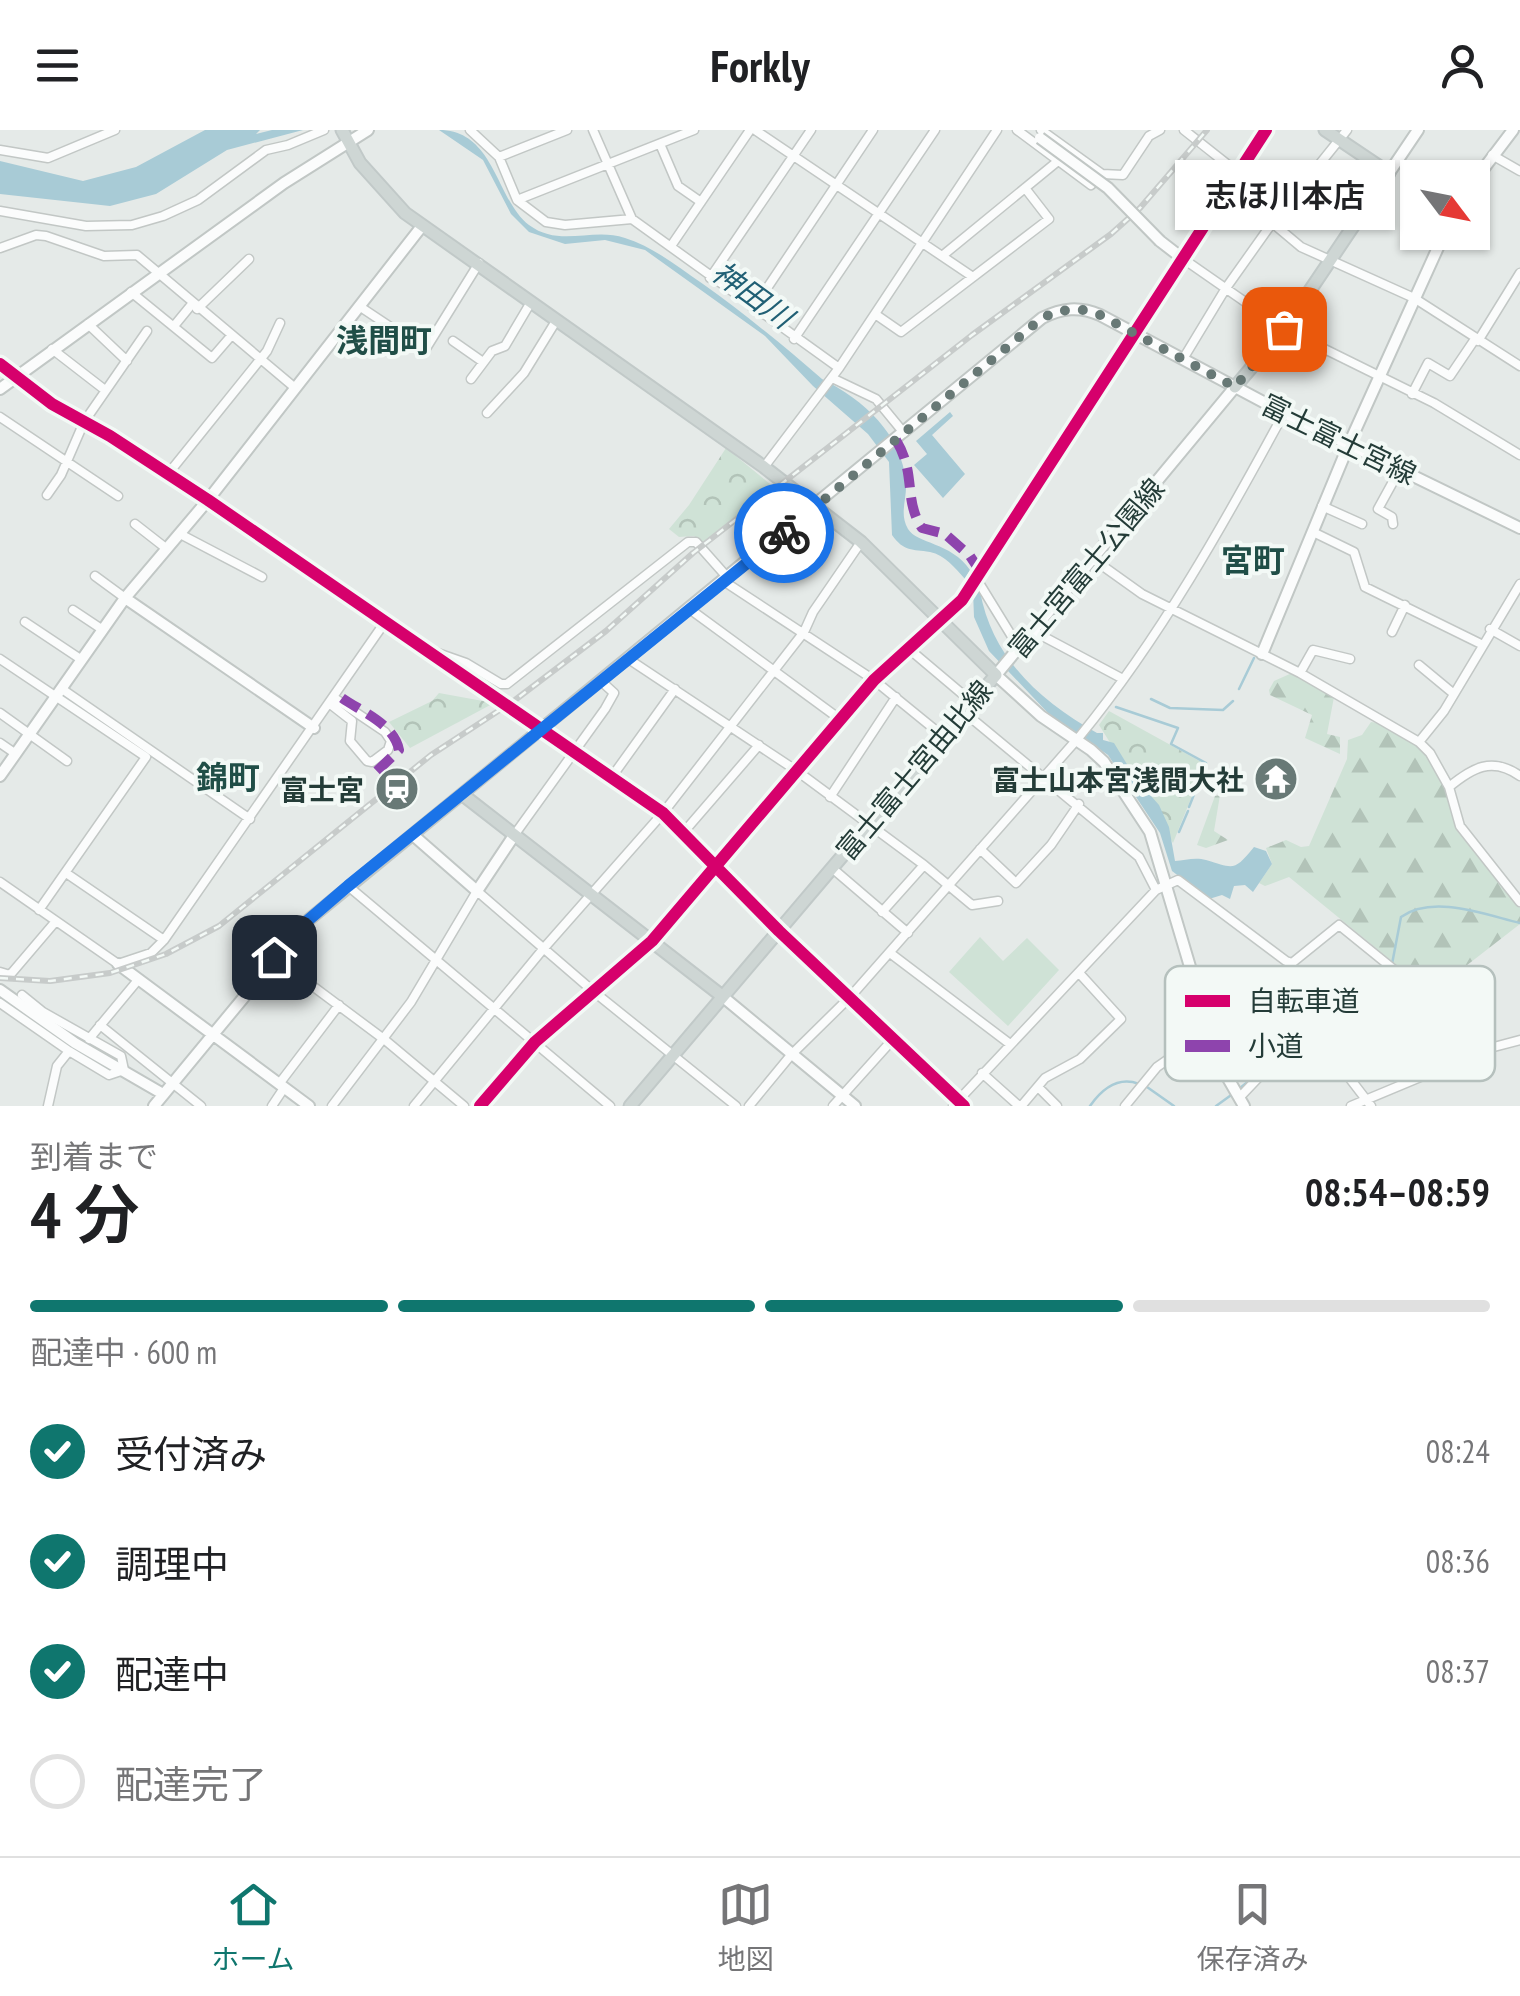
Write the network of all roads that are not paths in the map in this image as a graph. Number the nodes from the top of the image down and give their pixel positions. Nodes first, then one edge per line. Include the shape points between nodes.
1 (115, 130) edge
2 (324, 130) edge
3 (342, 130) edge
4 (368, 130) edge
5 (470, 130) edge
6 (567, 130) edge
7 (592, 130) edge
8 (694, 130) edge
9 (752, 130) edge
10 (811, 130) edge
11 (874, 130) edge
12 (935, 130) edge
13 (997, 130) edge
14 (1018, 130) edge
15 (1029, 130) edge
16 (1160, 130) edge
17 (1184, 130) edge
18 (1266, 130) edge
19 (1325, 130) edge
20 (1418, 130) edge
21 (1513, 130) edge
22 (98, 133) edge
23 (1041, 134) edge
24 (1344, 135) edge
25 (347, 144) junction
26 (660, 144) junction
27 (0, 150) edge
28 (794, 156) junction
29 (1492, 156) junction
30 (499, 158) junction
31 (1489, 160) edge
32 (1058, 161) junction
33 (606, 163) junction
34 (1520, 171) edge
35 (1241, 172) junction
36 (1389, 172) junction
37 (1102, 174) junction
38 (836, 185) junction
39 (1025, 188) junction
40 (517, 200) junction
41 (701, 202) junction
42 (0, 212) edge
43 (878, 214) junction
44 (1278, 218) junction
45 (632, 219) junction
46 (422, 226) junction
47 (922, 243) junction
48 (671, 246) junction
49 (0, 248) edge
50 (1437, 250) edge
51 (942, 256) junction
52 (1182, 258) junction
53 (249, 259) dead end
54 (1330, 260) junction
55 (478, 264) junction
56 (1520, 273) edge
57 (157, 274) junction
58 (972, 277) junction
59 (710, 278) junction
60 (1226, 288) junction
61 (132, 292) junction
62 (1414, 298) junction
63 (531, 302) junction
64 (194, 306) junction
65 (359, 306) junction
66 (752, 309) junction
67 (875, 314) junction
68 (556, 320) junction
69 (280, 323) dead end
70 (88, 324) junction
71 (174, 326) junction
72 (1284, 329) junction
73 (147, 332) dead end
74 (1134, 332) junction
75 (230, 336) junction
76 (794, 339) junction
77 (1477, 340) junction
78 (453, 341) dead end
79 (52, 349) junction
80 (1183, 358) junction
81 (127, 360) junction
82 (259, 360) junction
83 (484, 362) junction
84 (0, 364) edge
85 (1520, 366) edge
86 (839, 368) junction
87 (14, 378) junction
88 (1378, 378) junction
89 (471, 379) dead end
90 (830, 380) junction
91 (294, 387) junction
92 (1235, 387) junction
93 (0, 389) edge
94 (105, 390) junction
95 (1412, 394) junction
96 (486, 413) dead end
97 (1284, 414) junction
98 (0, 417) edge
99 (84, 422) junction
100 (904, 433) junction
101 (1348, 444) junction
102 (1519, 452) edge
103 (68, 460) junction
104 (764, 467) junction
105 (1400, 469) junction
106 (168, 474) junction
107 (47, 495) dead end
108 (118, 496) dead end
109 (208, 500) junction
110 (1322, 506) junction
111 (815, 508) junction
112 (134, 524) dead end
113 (1362, 524) dead end
114 (1393, 524) dead end
115 (1520, 528) edge
116 (1313, 532) junction
117 (180, 534) junction
118 (861, 542) junction
119 (167, 550) junction
120 (1093, 560) junction
121 (95, 576) dead end
122 (262, 576) dead end
123 (976, 578) junction
124 (727, 580) junction
125 (1520, 584) edge
126 (125, 598) junction
127 (1405, 605) junction
128 (1168, 609) junction
129 (73, 610) dead end
130 (691, 610) junction
131 (943, 620) junction
132 (26, 622) dead end
133 (385, 622) junction
134 (1490, 629) junction
135 (103, 630) junction
136 (1033, 631) junction
137 (804, 632) junction
138 (1392, 632) dead end
139 (1481, 644) junction
140 (1520, 646) edge
141 (424, 648) junction
142 (1019, 648) junction
143 (909, 649) junction
144 (1262, 654) junction
145 (1350, 658) dead end
146 (0, 659) edge
147 (82, 660) junction
148 (630, 660) junction
149 (1419, 665) dead end
150 (1003, 667) junction
151 (774, 670) junction
152 (1300, 674) junction
153 (874, 680) junction
154 (1123, 680) junction
155 (602, 682) junction
156 (676, 690) junction
157 (59, 692) junction
158 (1454, 694) junction
159 (896, 698) junction
160 (331, 700) junction
161 (969, 708) junction
162 (0, 713) edge
163 (841, 720) junction
164 (730, 727) junction
165 (314, 728) junction
166 (542, 732) junction
167 (30, 733) junction
168 (944, 737) junction
169 (1078, 738) junction
170 (1419, 742) junction
171 (0, 743) edge
172 (759, 746) junction
173 (574, 751) junction
174 (16, 754) junction
175 (1520, 759) edge
176 (68, 761) dead end
177 (797, 771) junction
178 (1516, 774) edge
179 (1044, 775) junction
180 (0, 776) edge
181 (612, 778) junction
182 (1450, 787) junction
183 (463, 795) junction
184 (830, 797) junction
185 (1078, 804) junction
186 (663, 812) junction
187 (250, 819) junction
188 (869, 824) junction
189 (683, 833) junction
190 (515, 834) junction
191 (412, 835) junction
192 (980, 849) junction
193 (924, 864) junction
194 (715, 866) junction
195 (832, 868) junction
196 (66, 873) junction
197 (0, 882) edge
198 (949, 884) junction
199 (348, 886) junction
200 (1161, 887) junction
201 (477, 891) junction
202 (591, 895) junction
203 (998, 901) dead end
204 (1520, 902) edge
205 (40, 910) junction
206 (882, 912) junction
207 (56, 921) junction
208 (779, 931) junction
209 (908, 933) junction
210 (164, 940) junction
211 (652, 941) junction
212 (544, 948) junction
213 (890, 953) junction
214 (274, 957) junction
215 (437, 960) junction
216 (1292, 962) junction
217 (118, 964) junction
218 (1188, 966) edge
219 (1289, 966) edge
220 (1389, 966) edge
221 (0, 972) edge
222 (1080, 974) junction
223 (138, 980) junction
224 (0, 990) edge
225 (593, 991) junction
226 (22, 995) dead end
227 (722, 996) junction
228 (852, 996) junction
229 (0, 1003) edge
230 (338, 1005) junction
231 (494, 1008) junction
232 (100, 1024) junction
233 (214, 1034) junction
234 (895, 1038) junction
235 (90, 1039) junction
236 (385, 1040) junction
237 (1520, 1040) edge
238 (535, 1042) junction
239 (1010, 1044) junction
240 (1495, 1047) edge
241 (69, 1051) junction
242 (673, 1055) junction
243 (792, 1055) junction
244 (1165, 1061) edge
245 (124, 1070) junction
246 (982, 1073) junction
247 (1353, 1081) edge
248 (1416, 1081) edge
249 (435, 1082) junction
250 (173, 1084) junction
251 (282, 1086) junction
252 (1038, 1087) junction
253 (163, 1094) junction
254 (843, 1096) junction
255 (1369, 1102) edge
256 (958, 1104) edge
257 (48, 1106) edge
258 (154, 1106) edge
259 (201, 1106) edge
260 (272, 1106) edge
261 (310, 1106) edge
262 (332, 1106) edge
263 (414, 1106) edge
264 (464, 1106) edge
265 (480, 1106) edge
266 (610, 1106) edge
267 (630, 1106) edge
268 (736, 1106) edge
269 (749, 1106) edge
270 (833, 1106) edge
271 (854, 1106) edge
272 (1057, 1106) edge
273 (1125, 1106) edge
274 (1350, 1106) edge

1 - 22 street
2 - 42 street via 266,150 198,200 132,224 86,226
3 - 25 main road, 富士富士宮由比線
4 - 25 street
5 - 30 street
6 - 30 street
7 - 33 street
8 - 26 street
9 - 28 street
9 - 41 street
10 - 28 street
11 - 38 street
12 - 43 street
13 - 47 street
14 - 32 street
15 - 23 street
16 - 37 street via 1124,175
17 - 35 street
18 - 35 street
19 - 24 main road
20 - 36 street
21 - 29 street
22 - 27 street via 48,158
23 - 37 street
23 - 52 street, bridge
24 - 36 main road
24 - 44 street
25 - 46 main road, 富士富士宮由比線 via 390,199
25 - 57 street
26 - 33 street
26 - 41 street via 678,186
28 - 38 street
28 - 59 street
29 - 31 street
29 - 34 street
30 - 40 street
32 - 37 street via 1091,185
32 - 39 street
33 - 40 street
33 - 45 street
35 - 44 street via 1270,198
35 - 52 street
36 - 54 main road
38 - 43 street
38 - 66 street
39 - 51 street
39 - 58 street via 1049,219
40 - 45 street via 553,224
41 - 48 street
43 - 47 street
43 - 76 street
44 - 54 street via 1276,226 1290,239
44 - 60 street
45 - 48 street
46 - 55 main road, 富士富士宮由比線
46 - 65 street
47 - 51 street
47 - 67 street
48 - 59 street
49 - 57 street via 46,236 104,256 137,256
50 - 62 street
51 - 58 street
52 - 60 street
52 - 74 street
53 - 64 street
54 - 62 street
54 - 72 main road
55 - 63 main road, 富士富士宮由比線
55 - 65 street via 425,350
56 - 77 street
57 - 61 street
57 - 64 street
58 - 67 street via 901,332
59 - 66 street
60 - 72 street
60 - 80 street
61 - 70 street
61 - 71 street
62 - 77 street
62 - 88 street
63 - 68 main road, 富士富士宮由比線
63 - 83 street via 505,346
64 - 71 street
64 - 75 street
65 - 91 street
66 - 76 street
67 - 86 street
68 - 96 street via 524,373
68 - 104 main road, 富士富士宮由比線
69 - 82 street
70 - 79 street
70 - 81 street
71 - 75 street via 212,358
72 - 88 street
72 - 92 main road
73 - 81 street
74 - 80 street, 富士富士宮線
74 - 100 street, 富士富士宮線 via 1089,310 1059,310
74 - 123 street
75 - 82 street
76 - 86 street
77 - 85 street
77 - 95 street via 1450,376 1428,363
78 - 83 street
79 - 87 street
79 - 94 street
80 - 92 street, 富士富士宮線
81 - 94 street
82 - 91 street
82 - 106 street
83 - 89 street
84 - 87 street
86 - 90 street
87 - 93 street
87 - 99 street
88 - 95 street
88 - 101 street
90 - 100 street via 876,399
90 - 104 street
91 - 109 street
92 - 97 street, 富士富士宮線
92 - 120 street, 富士宮富士公園線
94 - 99 street
95 - 102 street
97 - 101 street, 富士富士宮線
97 - 128 street
98 - 103 street
99 - 103 street
99 - 106 street
100 - 111 street, 富士富士宮線
101 - 105 street, 富士富士宮線
101 - 110 street
103 - 107 street
103 - 108 street
104 - 111 main road, 富士富士宮由比線
105 - 114 street via 1378,509
105 - 115 street, 富士富士宮線
106 - 109 street
109 - 117 street
109 - 133 street
110 - 113 street
110 - 116 street
111 - 118 main road, 富士富士宮由比線
111 - 124 street, 富士富士宮線
112 - 119 street
116 - 127 street via 1354,552 1365,587
116 - 144 street
117 - 119 street
117 - 122 street
118 - 131 main road, 富士富士宮由比線
118 - 137 street
119 - 126 street
120 - 128 street
120 - 136 street, 富士宮富士公園線
121 - 126 street
123 - 131 street
123 - 142 street
124 - 130 street, 富士富士宮線
124 - 137 street
124 - 141 street via 696,542 688,542 507,684
125 - 134 street
126 - 135 street
126 - 165 street
127 - 138 street
127 - 139 street
128 - 144 street
128 - 154 street
129 - 135 street
130 - 148 street, 富士富士宮線
130 - 151 street
131 - 143 street
131 - 150 main road, 富士富士宮由比線
132 - 147 street
133 - 141 street
133 - 160 street
134 - 139 street
134 - 140 street
135 - 147 street
136 - 142 street, 富士宮富士公園線
136 - 154 street
137 - 151 street
137 - 153 street
139 - 158 street
141 - 166 street
142 - 150 street, 富士宮富士公園線
143 - 153 street
143 - 161 street
144 - 152 street
145 - 152 street via 1312,650
146 - 157 street
147 - 157 street
148 - 155 street, 富士富士宮線
148 - 156 street
149 - 158 street
150 - 161 main road, 富士富士宮由比線
150 - 169 street, 富士宮富士公園線 via 1042,716
151 - 163 street
151 - 164 street
152 - 170 street
153 - 159 street
153 - 163 street
154 - 169 street
155 - 166 street, 富士富士宮線
155 - 173 street via 614,693
156 - 164 street
156 - 181 street
157 - 167 street
157 - 187 street
157 - 196 street via 146,757
158 - 170 street
159 - 168 street
159 - 184 street
160 - 160 street via 385,732 388,750 366,761 350,741 352,721
160 - 165 street
161 - 168 main road, 富士富士宮由比線
161 - 179 street
162 - 167 street
163 - 177 street
164 - 172 street
164 - 186 street
165 - 187 street
166 - 173 street
166 - 183 street, 富士富士宮線
167 - 174 street
167 - 176 street
168 - 188 main road, 富士富士宮由比線
169 - 179 street
169 - 200 street, 富士宮富士公園線 via 1137,810 1156,848
170 - 182 street
171 - 174 street
172 - 177 street
172 - 189 street
173 - 181 street
173 - 190 street
174 - 180 street
175 - 178 street
177 - 184 street
177 - 194 street
178 - 182 street via 1474,767
179 - 185 street
179 - 192 street
181 - 186 street
182 - 204 street via 1460,826
183 - 190 main road
183 - 191 street, 富士富士宮線
184 - 188 street
185 - 192 street via 1016,882
185 - 200 street via 1139,856
186 - 189 street
186 - 202 street
187 - 210 street
188 - 193 street
188 - 195 main road, 富士富士宮由比線
189 - 194 street
190 - 201 street
190 - 202 main road
191 - 199 street, 富士富士宮線
191 - 201 street
192 - 198 street
193 - 198 street
193 - 206 street
194 - 208 street
194 - 211 street
195 - 206 street
195 - 208 main road, 富士富士宮由比線
196 - 205 street
196 - 210 street
197 - 205 street
198 - 203 street via 972,905
198 - 209 street
199 - 214 street, 富士富士宮線
199 - 215 street
200 - 216 street via 1178,880
200 - 218 street, 富士宮富士公園線
200 - 222 street
201 - 212 street
201 - 215 street
202 - 211 main road
202 - 212 street
205 - 207 street
206 - 209 street
207 - 217 street
207 - 221 street via 10,975
208 - 227 main road, 富士富士宮由比線
208 - 228 street
209 - 213 street
210 - 217 street
211 - 225 street
211 - 227 main road
212 - 225 street
212 - 231 street
213 - 228 street
213 - 239 street
214 - 230 street
214 - 233 street, 富士富士宮線
215 - 231 street
215 - 236 street
216 - 219 street
216 - 220 street via 1339,925
217 - 223 street
222 - 239 street
222 - 252 street via 1122,1019
223 - 232 street
223 - 233 street
224 - 245 street
225 - 238 street
225 - 242 street
226 - 235 street
227 - 242 main road, 富士富士宮由比線
227 - 243 street
228 - 234 street
228 - 243 street
229 - 241 street
230 - 236 street
230 - 251 street
231 - 238 street
231 - 249 street
232 - 235 street
232 - 250 street
233 - 250 street, 富士富士宮線
233 - 251 street
234 - 254 street
234 - 256 street
235 - 245 street via 121,1056
236 - 249 street
236 - 262 street
237 - 240 street
238 - 265 street
238 - 266 street
239 - 246 street
241 - 245 street via 109,1076
241 - 257 street via 57,1066
242 - 267 main road, 富士富士宮由比線
242 - 268 street
243 - 254 street
243 - 269 street
244 - 273 street
245 - 253 street
246 - 252 street via 1019,1106
246 - 256 street
247 - 255 street
248 - 255 street
249 - 263 street
249 - 264 street
250 - 253 street, 富士富士宮線
250 - 259 street
251 - 260 street
251 - 261 street
252 - 272 street
253 - 258 street, 富士富士宮線
254 - 270 street
254 - 271 street
255 - 274 street

